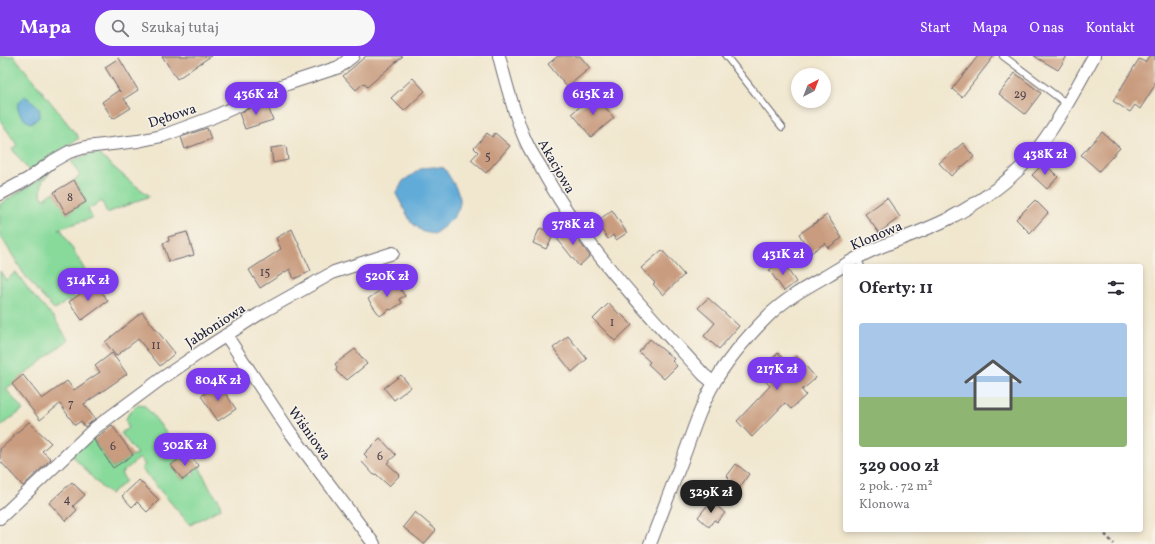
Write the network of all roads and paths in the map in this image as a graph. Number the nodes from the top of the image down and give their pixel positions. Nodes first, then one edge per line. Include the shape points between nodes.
1 (353, 56) edge
2 (499, 56) edge
3 (726, 56) edge
4 (1003, 56) edge
5 (1094, 56) edge
6 (1067, 104) junction
7 (782, 127) dead end
8 (0, 194) edge
9 (393, 253) dead end
10 (859, 262) edge
11 (843, 270) edge
12 (226, 335) junction
13 (714, 383) junction
14 (0, 518) edge
15 (1103, 532) edge
16 (374, 544) edge
17 (650, 544) edge
18 (1114, 544) edge

1 - 8 street, Dębowa via 339,66 281,86 211,118 162,136 86,147 70,152
2 - 13 street, Akacjowa via 524,137 551,188 604,263
3 - 7 lane
4 - 6 lane
5 - 6 street, Klonowa
6 - 10 street, Klonowa via 1029,159 981,200 916,234 873,250
9 - 12 street, Jabłoniowa via 334,272
11 - 13 street, Klonowa via 783,302 746,340
12 - 14 street, Jabłoniowa via 95,428
12 - 16 street, Wiśniowa via 290,432
13 - 17 street, Klonowa via 699,414
15 - 18 path

